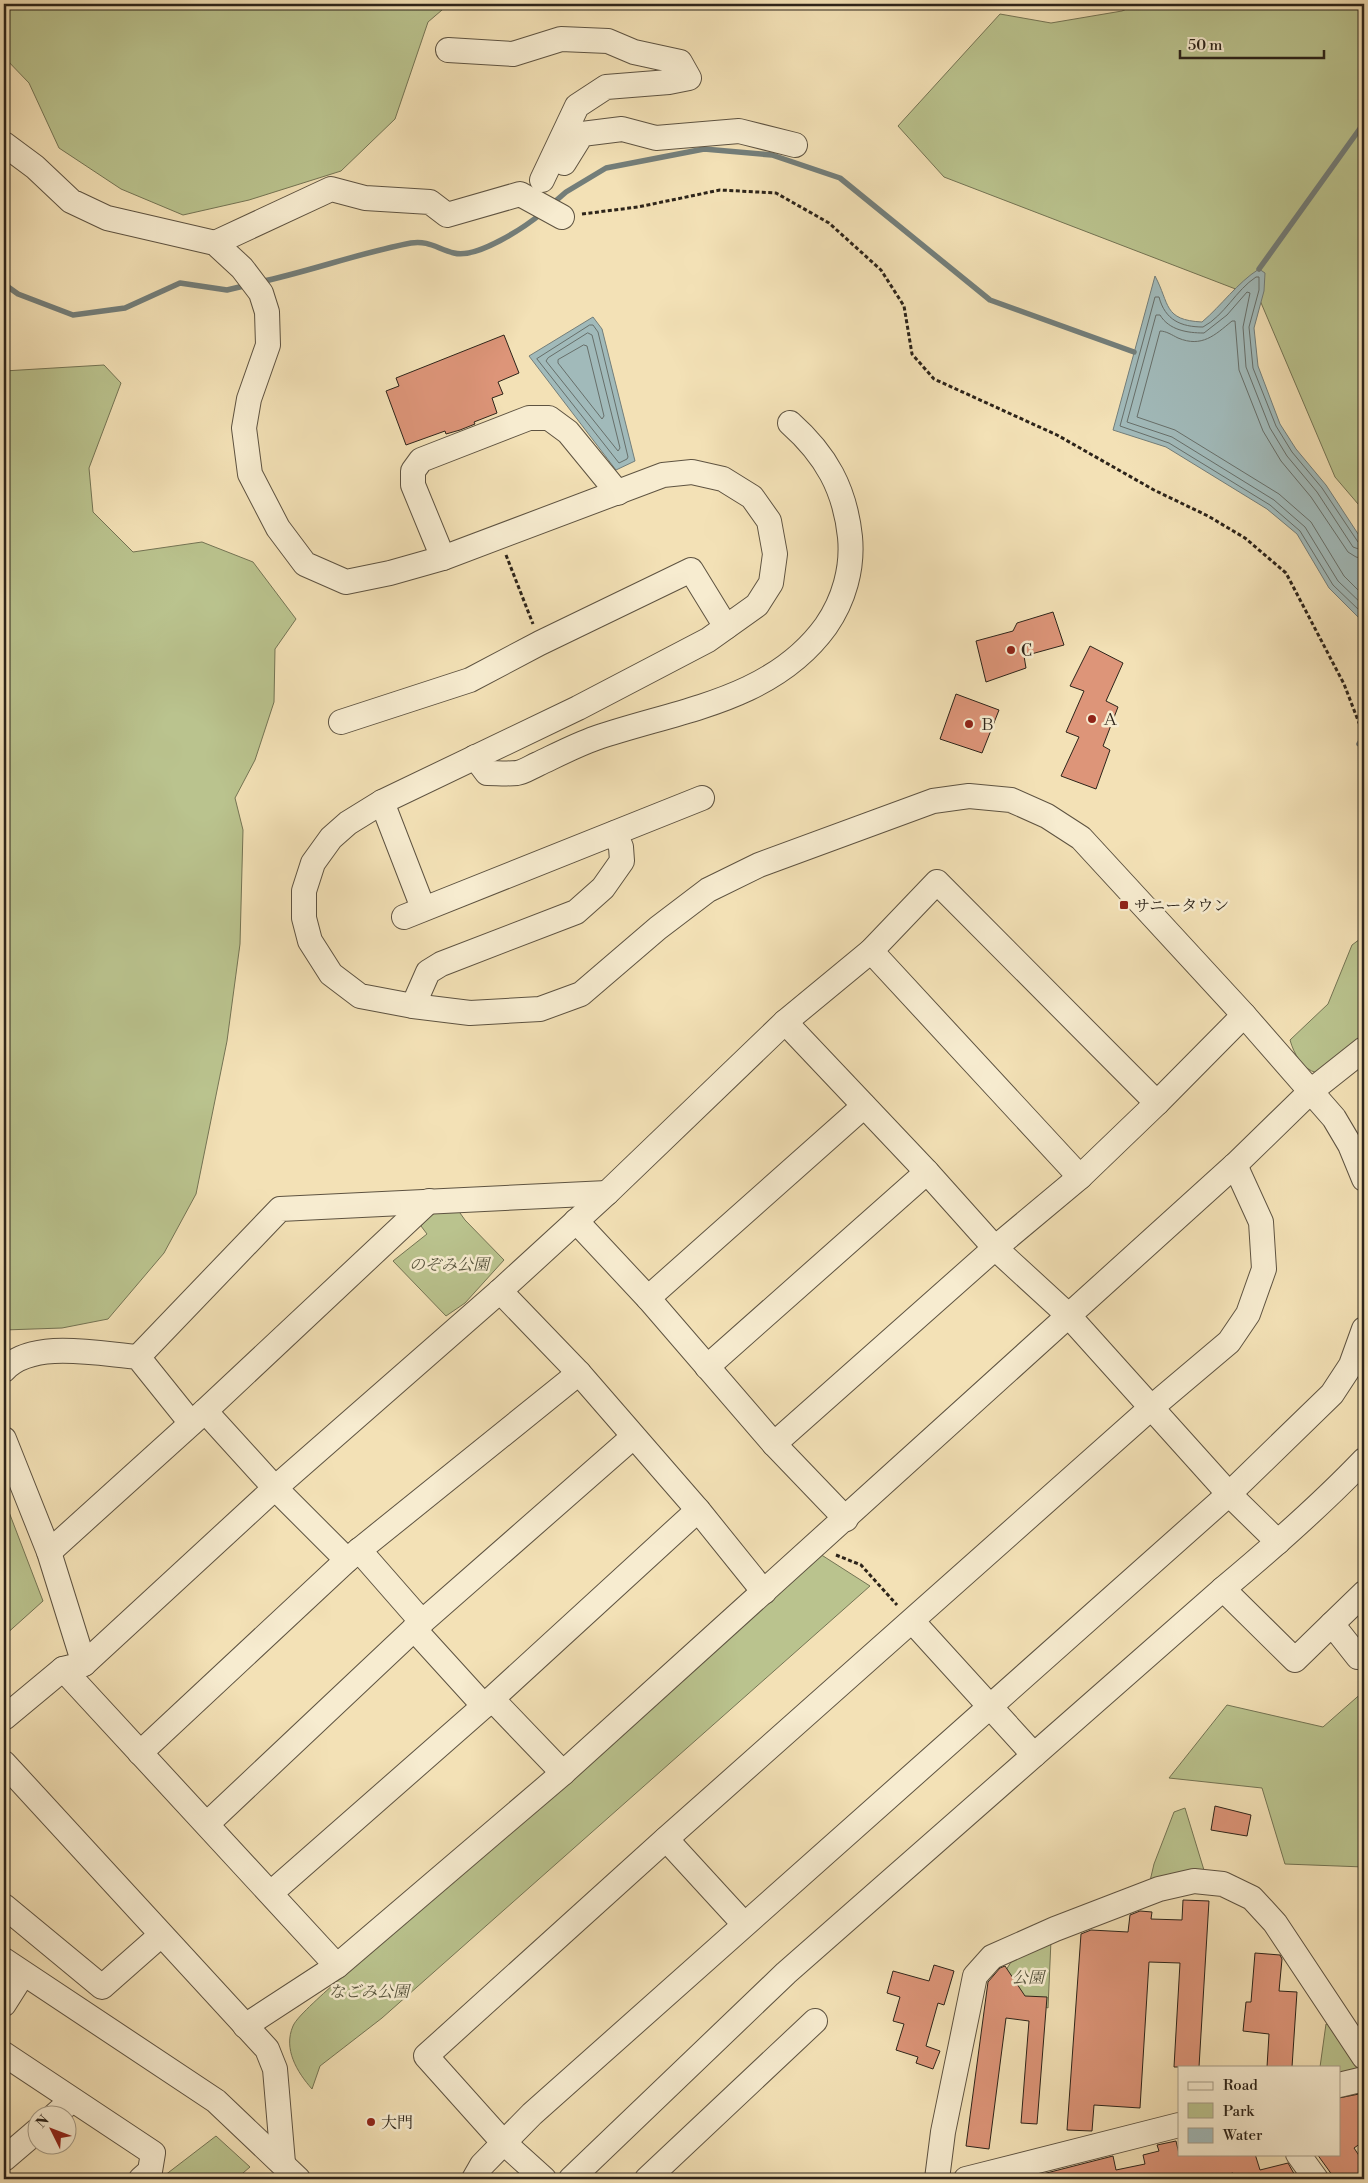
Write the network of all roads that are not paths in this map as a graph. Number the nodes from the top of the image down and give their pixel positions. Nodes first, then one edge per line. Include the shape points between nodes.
1 (448, 50) dead end
2 (4, 144) edge
3 (795, 145) dead end
4 (542, 180) junction
5 (527, 198) junction
6 (560, 216) road end
7 (215, 243) junction
8 (790, 423) dead end
9 (618, 493) junction
10 (443, 558) junction
11 (726, 627) junction
12 (341, 722) dead end
13 (475, 757) junction
14 (702, 798) dead end
15 (382, 802) junction
16 (615, 833) junction
17 (871, 951) junction
18 (414, 1006) junction
19 (1244, 1015) junction
20 (785, 1022) junction
21 (1364, 1050) edge
22 (1312, 1091) junction
23 (1157, 1103) junction
24 (864, 1106) junction
25 (1235, 1165) junction
26 (927, 1172) junction
27 (1080, 1177) junction
28 (1364, 1179) edge
29 (607, 1193) junction
30 (429, 1201) junction
31 (576, 1222) junction
32 (995, 1248) junction
33 (500, 1291) junction
34 (648, 1298) junction
35 (1068, 1315) junction
36 (1364, 1329) edge
37 (138, 1357) junction
38 (707, 1367) junction
39 (4, 1370) edge
40 (579, 1373) junction
41 (1152, 1408) junction
42 (198, 1417) junction
43 (633, 1437) junction
44 (4, 1439) edge
45 (774, 1444) junction
46 (1364, 1460) edge
47 (275, 1488) junction
48 (1229, 1494) junction
49 (698, 1510) junction
50 (846, 1519) junction
51 (1278, 1542) junction
52 (49, 1552) junction
53 (353, 1555) junction
54 (1222, 1589) junction
55 (764, 1592) junction
56 (1364, 1593) edge
57 (913, 1622) junction
58 (1332, 1624) junction
59 (418, 1626) junction
60 (1364, 1656) edge
61 (74, 1667) junction
62 (488, 1703) junction
63 (989, 1707) junction
64 (4, 1718) edge
65 (140, 1753) junction
66 (1034, 1755) junction
67 (4, 1763) edge
68 (563, 1773) junction
69 (207, 1824) junction
70 (666, 1839) junction
71 (271, 1894) junction
72 (4, 1906) edge
73 (744, 1924) junction
74 (161, 1935) junction
75 (4, 1960) edge
76 (337, 1966) junction
77 (22, 1974) junction
78 (4, 2004) edge
79 (815, 2021) dead end
80 (245, 2026) junction
81 (4, 2054) edge
82 (1364, 2056) edge
83 (1364, 2079) edge
84 (1340, 2085) edge
85 (72, 2100) junction
86 (65, 2106) edge
87 (1178, 2125) edge
88 (28, 2139) edge
89 (503, 2142) junction
90 (1299, 2156) edge
91 (4, 2159) edge
92 (290, 2171) edge
93 (141, 2179) edge
94 (474, 2179) edge
95 (544, 2179) edge
96 (571, 2179) edge
97 (646, 2179) edge
98 (937, 2179) edge
99 (966, 2179) edge
100 (1316, 2179) edge

1 - 4 street via 513,54 561,39 608,41 634,52 680,62 689,78 606,87 577,106
2 - 7 street via 72,200 107,218
3 - 4 street via 739,131 656,138 622,129 582,134 560,169
4 - 5 street
5 - 6 street
5 - 7 street via 447,215 430,202 365,198 331,189
7 - 10 street via 246,273 261,294 267,312 268,345 249,399 244,428 250,474 278,528 305,564 346,582
8 - 13 street via 825,460 848,512 851,548 845,591 812,644 782,671 747,690 595,738 518,773 487,773
9 - 10 street
9 - 10 street via 568,432 549,418 529,418 421,460 412,471 413,484
9 - 11 street via 663,475 692,472 723,478 752,497 769,521 775,554 771,583 757,605
11 - 12 street via 692,570 470,680
11 - 13 street via 578,708
13 - 15 street
14 - 16 street
15 - 16 street via 414,913
15 - 18 street via 331,838 313,863 304,891 304,918 310,942 331,974 360,996
16 - 18 street via 622,861 603,888 576,912 441,964 428,972
17 - 20 street
17 - 23 street via 937,882
17 - 27 street
18 - 19 street via 470,1013 508,1012 540,1009 581,994 708,890 759,865 924,805 969,796 1012,800 1047,816 1080,838
19 - 22 street
19 - 23 street
20 - 24 street
20 - 29 street
21 - 22 street
22 - 25 street
22 - 28 street via 1350,1145
23 - 27 street
24 - 26 street
24 - 34 street
25 - 35 street
25 - 41 street via 1261,1222 1264,1269 1248,1314 1229,1342
26 - 32 street
26 - 38 street
27 - 32 street
29 - 30 street
29 - 31 street
30 - 37 street via 280,1209
30 - 42 street
31 - 33 street
31 - 34 street
32 - 35 street
32 - 45 street
33 - 40 street
33 - 47 street
34 - 38 street
35 - 41 street
35 - 50 street
36 - 48 street via 1351,1364 1332,1394
37 - 39 street via 53,1350 20,1357
37 - 42 street
38 - 45 street
40 - 43 street
40 - 53 street
41 - 48 street
41 - 57 street
42 - 47 street
42 - 52 street
43 - 49 street
43 - 59 street
44 - 52 street
45 - 50 street
46 - 51 street
47 - 53 street
47 - 61 street
48 - 51 street
48 - 63 street
49 - 55 street
49 - 62 street
50 - 55 street
51 - 54 street
52 - 61 street
53 - 59 street
53 - 65 street
54 - 58 street via 1295,1660
54 - 66 street
55 - 68 street
56 - 58 street
57 - 63 street
57 - 70 street
58 - 60 street via 1358,1657
59 - 62 street
59 - 69 street
61 - 64 street
61 - 65 street
62 - 68 street
62 - 71 street
63 - 66 street
63 - 73 street
65 - 69 street
66 - 96 street via 786,1973
67 - 74 street
68 - 76 street
69 - 71 street
70 - 73 street
70 - 89 street via 426,2056
71 - 76 street
72 - 74 street via 102,1987
73 - 89 street
74 - 80 street
75 - 77 street
76 - 80 street
77 - 78 street
77 - 92 street via 216,2101
79 - 97 street
80 - 92 street via 267,2050 275,2069
81 - 85 street
82 - 98 street via 1275,1923 1252,1898 1223,1884 1194,1881 1159,1889 1054,1929 992,1957 975,1976 943,2132
83 - 84 street
85 - 86 street
85 - 93 street via 153,2153 150,2171
87 - 99 street
88 - 91 street
89 - 94 street
89 - 95 street
90 - 100 street

